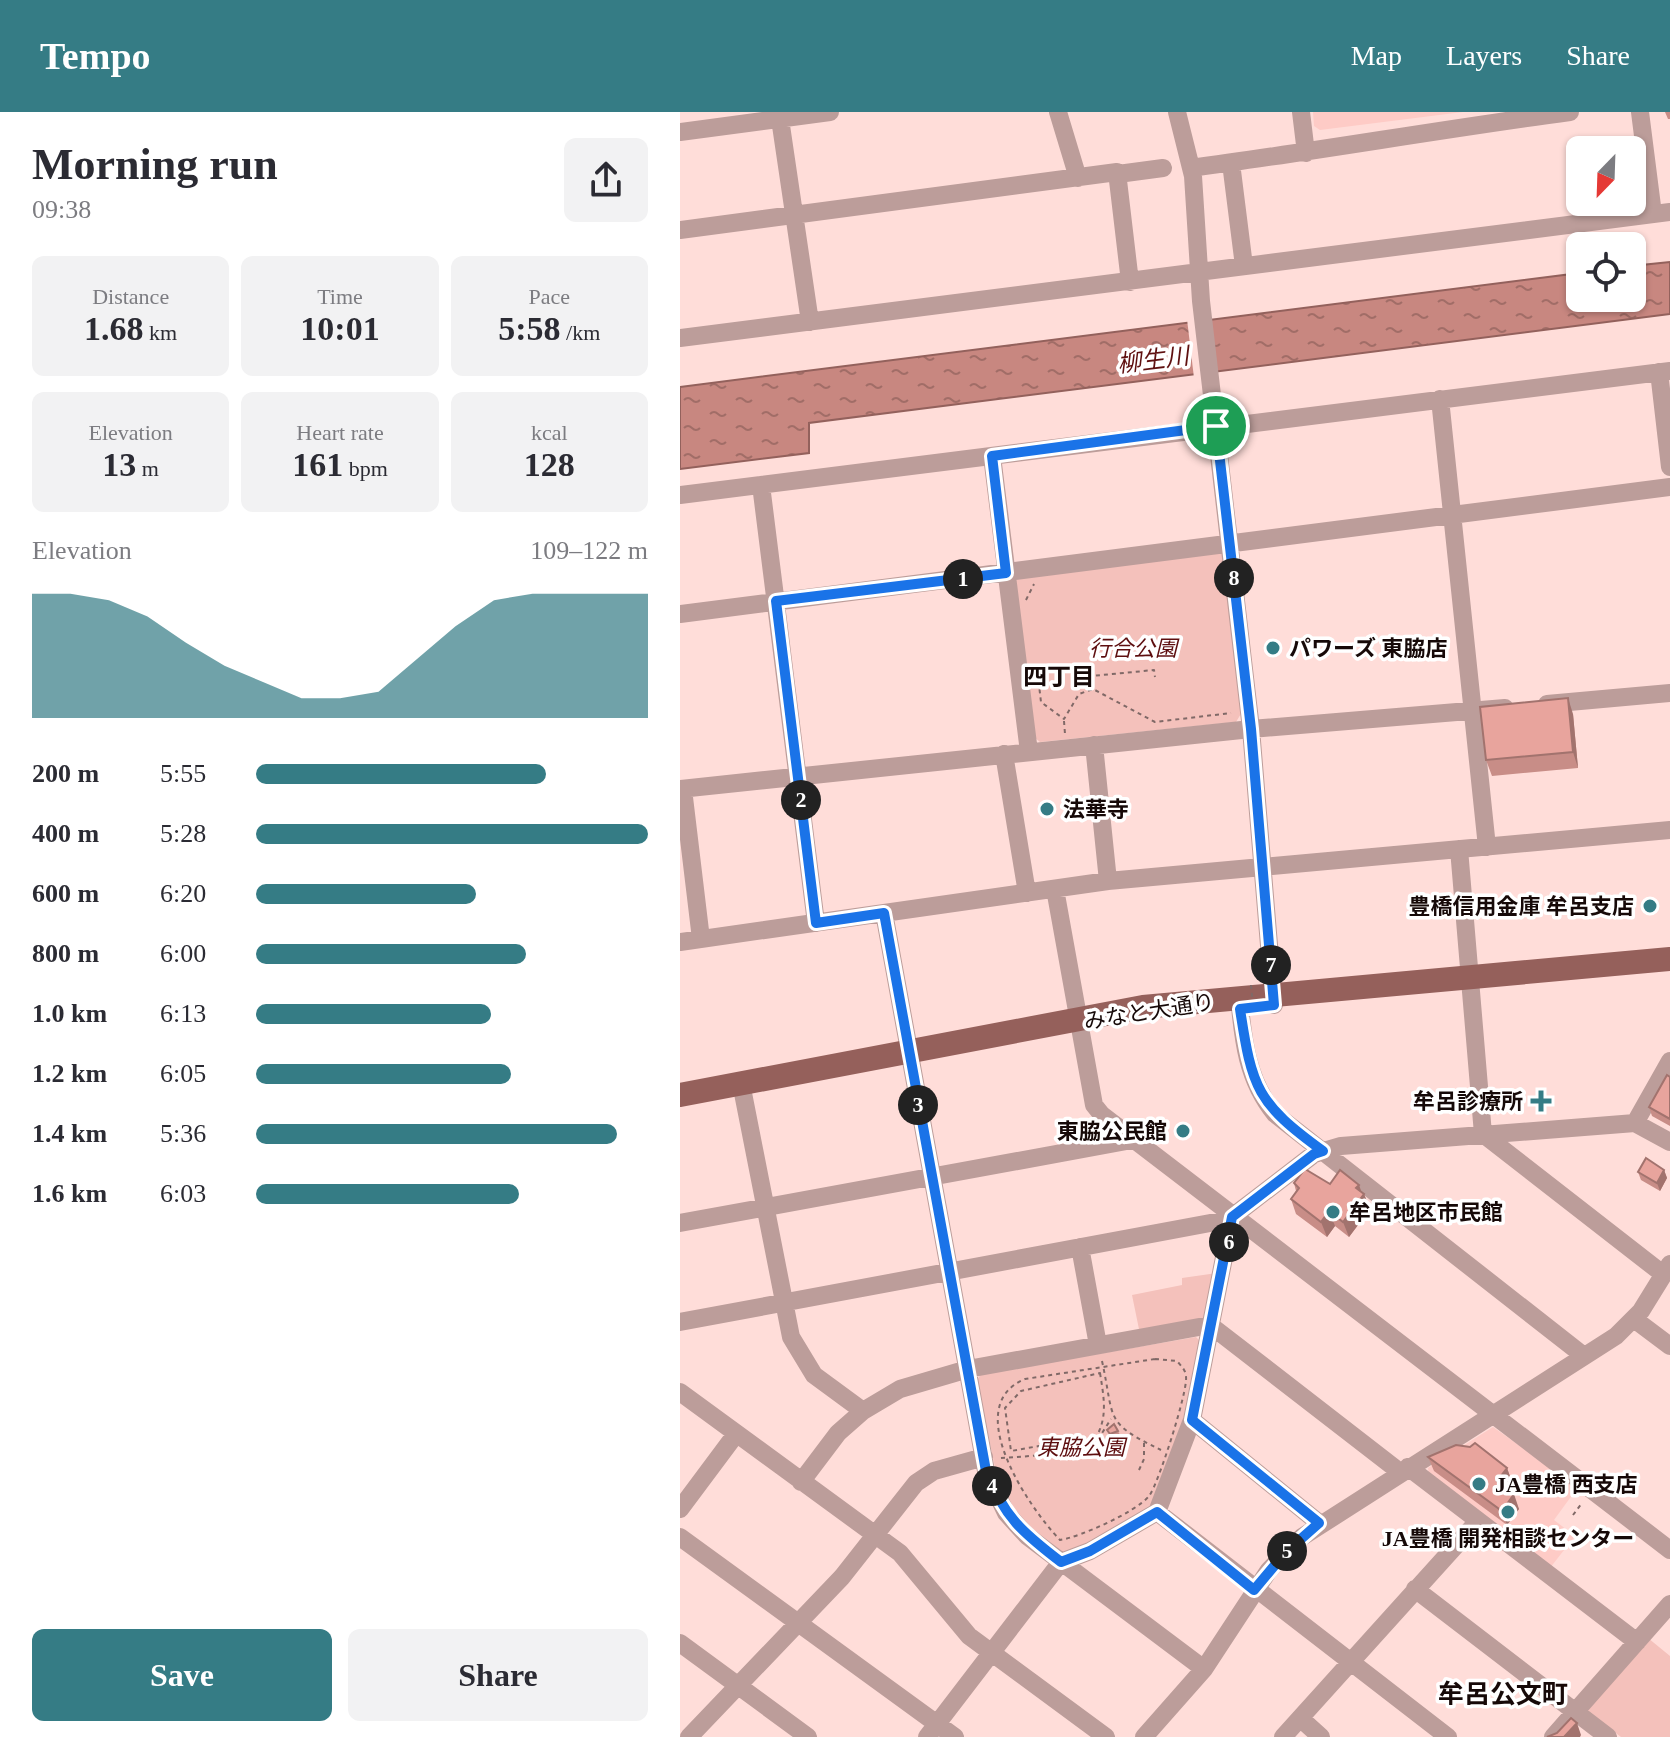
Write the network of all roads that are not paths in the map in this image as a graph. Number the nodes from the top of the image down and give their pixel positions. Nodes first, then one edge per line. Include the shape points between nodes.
1 (830, 112) edge
2 (1058, 112) edge
3 (1177, 112) edge
4 (1301, 112) edge
5 (1570, 112) edge
6 (1640, 112) edge
7 (779, 115) edge
8 (680, 132) edge
9 (1306, 153) junction
10 (1231, 163) junction
11 (1163, 168) dead end
12 (1191, 168) junction
13 (1118, 174) junction
14 (1078, 178) junction
15 (1662, 213) edge
16 (794, 215) junction
17 (680, 230) edge
18 (1244, 266) junction
19 (1199, 272) junction
20 (1130, 282) junction
21 (810, 322) junction
22 (680, 338) edge
23 (1664, 372) edge
24 (1440, 399) junction
25 (1216, 426) junction
26 (992, 456) junction
27 (1670, 467) edge
28 (761, 485) junction
29 (1670, 487) edge
30 (680, 495) edge
31 (1453, 517) junction
32 (1230, 546) junction
33 (1006, 573) junction
34 (776, 601) junction
35 (680, 614) edge
36 (1670, 693) edge
37 (1475, 710) junction
38 (1251, 729) junction
39 (1094, 745) junction
40 (1029, 752) junction
41 (1004, 754) junction
42 (798, 776) junction
43 (682, 789) edge
44 (1670, 830) edge
45 (1487, 847) junction
46 (1459, 849) junction
47 (1263, 865) junction
48 (1108, 881) junction
49 (1055, 889) junction
50 (1027, 893) junction
51 (884, 913) junction
52 (816, 923) junction
53 (701, 939) junction
54 (680, 942) edge
55 (1670, 959) edge
56 (1670, 974) edge
57 (1470, 984) junction
58 (1255, 1001) junction
59 (1080, 1026) junction
60 (909, 1056) junction
61 (1670, 1061) edge
62 (742, 1088) junction
63 (680, 1095) edge
64 (680, 1106) edge
65 (1635, 1123) junction
66 (1483, 1134) junction
67 (1132, 1140) junction
68 (1670, 1142) edge
69 (1323, 1151) junction
70 (932, 1175) junction
71 (764, 1207) junction
72 (1232, 1217) junction
73 (680, 1223) edge
74 (1080, 1247) junction
75 (1667, 1269) edge
76 (950, 1270) junction
77 (782, 1302) junction
78 (1634, 1319) junction
79 (680, 1322) edge
80 (1210, 1325) junction
81 (1098, 1345) junction
82 (1670, 1346) edge
83 (1584, 1356) junction
84 (968, 1369) junction
85 (680, 1392) edge
86 (863, 1411) junction
87 (1490, 1416) junction
88 (1192, 1420) junction
89 (736, 1434) junction
90 (984, 1457) junction
91 (1404, 1470) junction
92 (801, 1482) junction
93 (680, 1509) edge
94 (1157, 1512) junction
95 (1478, 1521) junction
96 (1319, 1523) junction
97 (875, 1535) junction
98 (680, 1537) edge
99 (1670, 1550) edge
100 (1061, 1562) junction
101 (1415, 1589) junction
102 (1254, 1590) junction
103 (1670, 1604) edge
104 (800, 1623) junction
105 (1637, 1642) junction
106 (680, 1643) edge
107 (991, 1652) junction
108 (1350, 1662) junction
109 (1204, 1669) junction
110 (736, 1684) junction
111 (1576, 1712) junction
112 (1300, 1718) junction
113 (932, 1730) edge
114 (689, 1737) edge
115 (808, 1737) edge
116 (955, 1737) edge
117 (1106, 1737) edge
118 (1144, 1737) edge
119 (1283, 1737) edge
120 (1321, 1737) edge
121 (1448, 1737) edge
122 (1553, 1737) edge
123 (1608, 1737) edge

1 - 7 street
2 - 14 street
3 - 12 street
4 - 9 street
5 - 9 street
6 - 15 street
7 - 8 street
7 - 16 street
9 - 10 street
10 - 12 street
10 - 18 street
11 - 13 street
12 - 19 street
13 - 14 street
13 - 20 street
14 - 16 street
15 - 18 street
16 - 17 street
16 - 21 street
18 - 19 street
19 - 20 street
19 - 25 street
20 - 21 street
21 - 22 street
23 - 24 street
23 - 27 street
24 - 25 street
24 - 31 street
25 - 26 street
25 - 32 street
26 - 28 street
26 - 33 street
28 - 30 street
28 - 34 street
29 - 31 street
31 - 32 street
31 - 37 street
32 - 33 street
32 - 38 street
33 - 34 street
33 - 40 street
34 - 35 street
34 - 42 street
36 - 37 street
37 - 38 street
37 - 45 street
38 - 39 street
38 - 47 street
39 - 40 street
39 - 48 street
40 - 41 street
41 - 42 street
41 - 50 street
42 - 43 street
42 - 52 street
43 - 53 street
44 - 45 street
45 - 46 street
46 - 47 street
46 - 57 street
47 - 48 street
47 - 58 street
48 - 49 street
49 - 50 street
49 - 59 street
50 - 51 street
51 - 52 street
51 - 60 street
52 - 53 street
53 - 54 street
55 - 57 main road, みなと大通り
56 - 57 main road, みなと大通り
57 - 58 main road, みなと大通り
57 - 66 street
58 - 59 main road, みなと大通り
58 - 69 street via 1249,1067 1263,1099
59 - 60 main road, みなと大通り
59 - 67 street via 1094,1105
60 - 62 main road, みなと大通り
60 - 70 street
61 - 65 street
62 - 63 main road, みなと大通り
62 - 64 main road, みなと大通り
62 - 71 street
65 - 66 street
65 - 68 street
66 - 69 street
66 - 75 street
67 - 70 street
67 - 72 street
69 - 72 street
69 - 83 street
70 - 71 street
70 - 76 street
71 - 73 street
71 - 77 street
72 - 74 street
72 - 80 street
72 - 87 street
74 - 76 street
74 - 81 street
75 - 78 street
76 - 77 street
76 - 84 street
77 - 79 street
77 - 86 street via 791,1337 809,1369
78 - 82 street
78 - 83 street
80 - 81 street
80 - 88 street
80 - 91 street
81 - 84 street
83 - 87 street
84 - 86 street via 900,1389
84 - 90 street
85 - 89 street
86 - 92 street via 838,1433
87 - 91 street
87 - 99 street
88 - 94 street via 1171,1454
88 - 96 street
89 - 92 street
89 - 93 street
90 - 97 street via 934,1471 916,1483
90 - 100 street via 995,1494 1015,1526
91 - 95 street
91 - 96 street
92 - 97 street
94 - 100 street
94 - 102 street
95 - 101 street
95 - 105 street
96 - 102 street
97 - 104 street
97 - 107 street via 900,1553 949,1615
98 - 104 street
100 - 107 street
100 - 109 street
101 - 108 street
101 - 111 street
102 - 108 street
102 - 109 street
103 - 105 street
104 - 110 street
104 - 113 street
105 - 111 street
106 - 110 street
107 - 113 street
107 - 117 street
108 - 112 street
108 - 121 street
109 - 118 street
110 - 114 street
110 - 115 street
111 - 122 street
111 - 123 street
112 - 119 street
112 - 120 street
113 - 116 street

